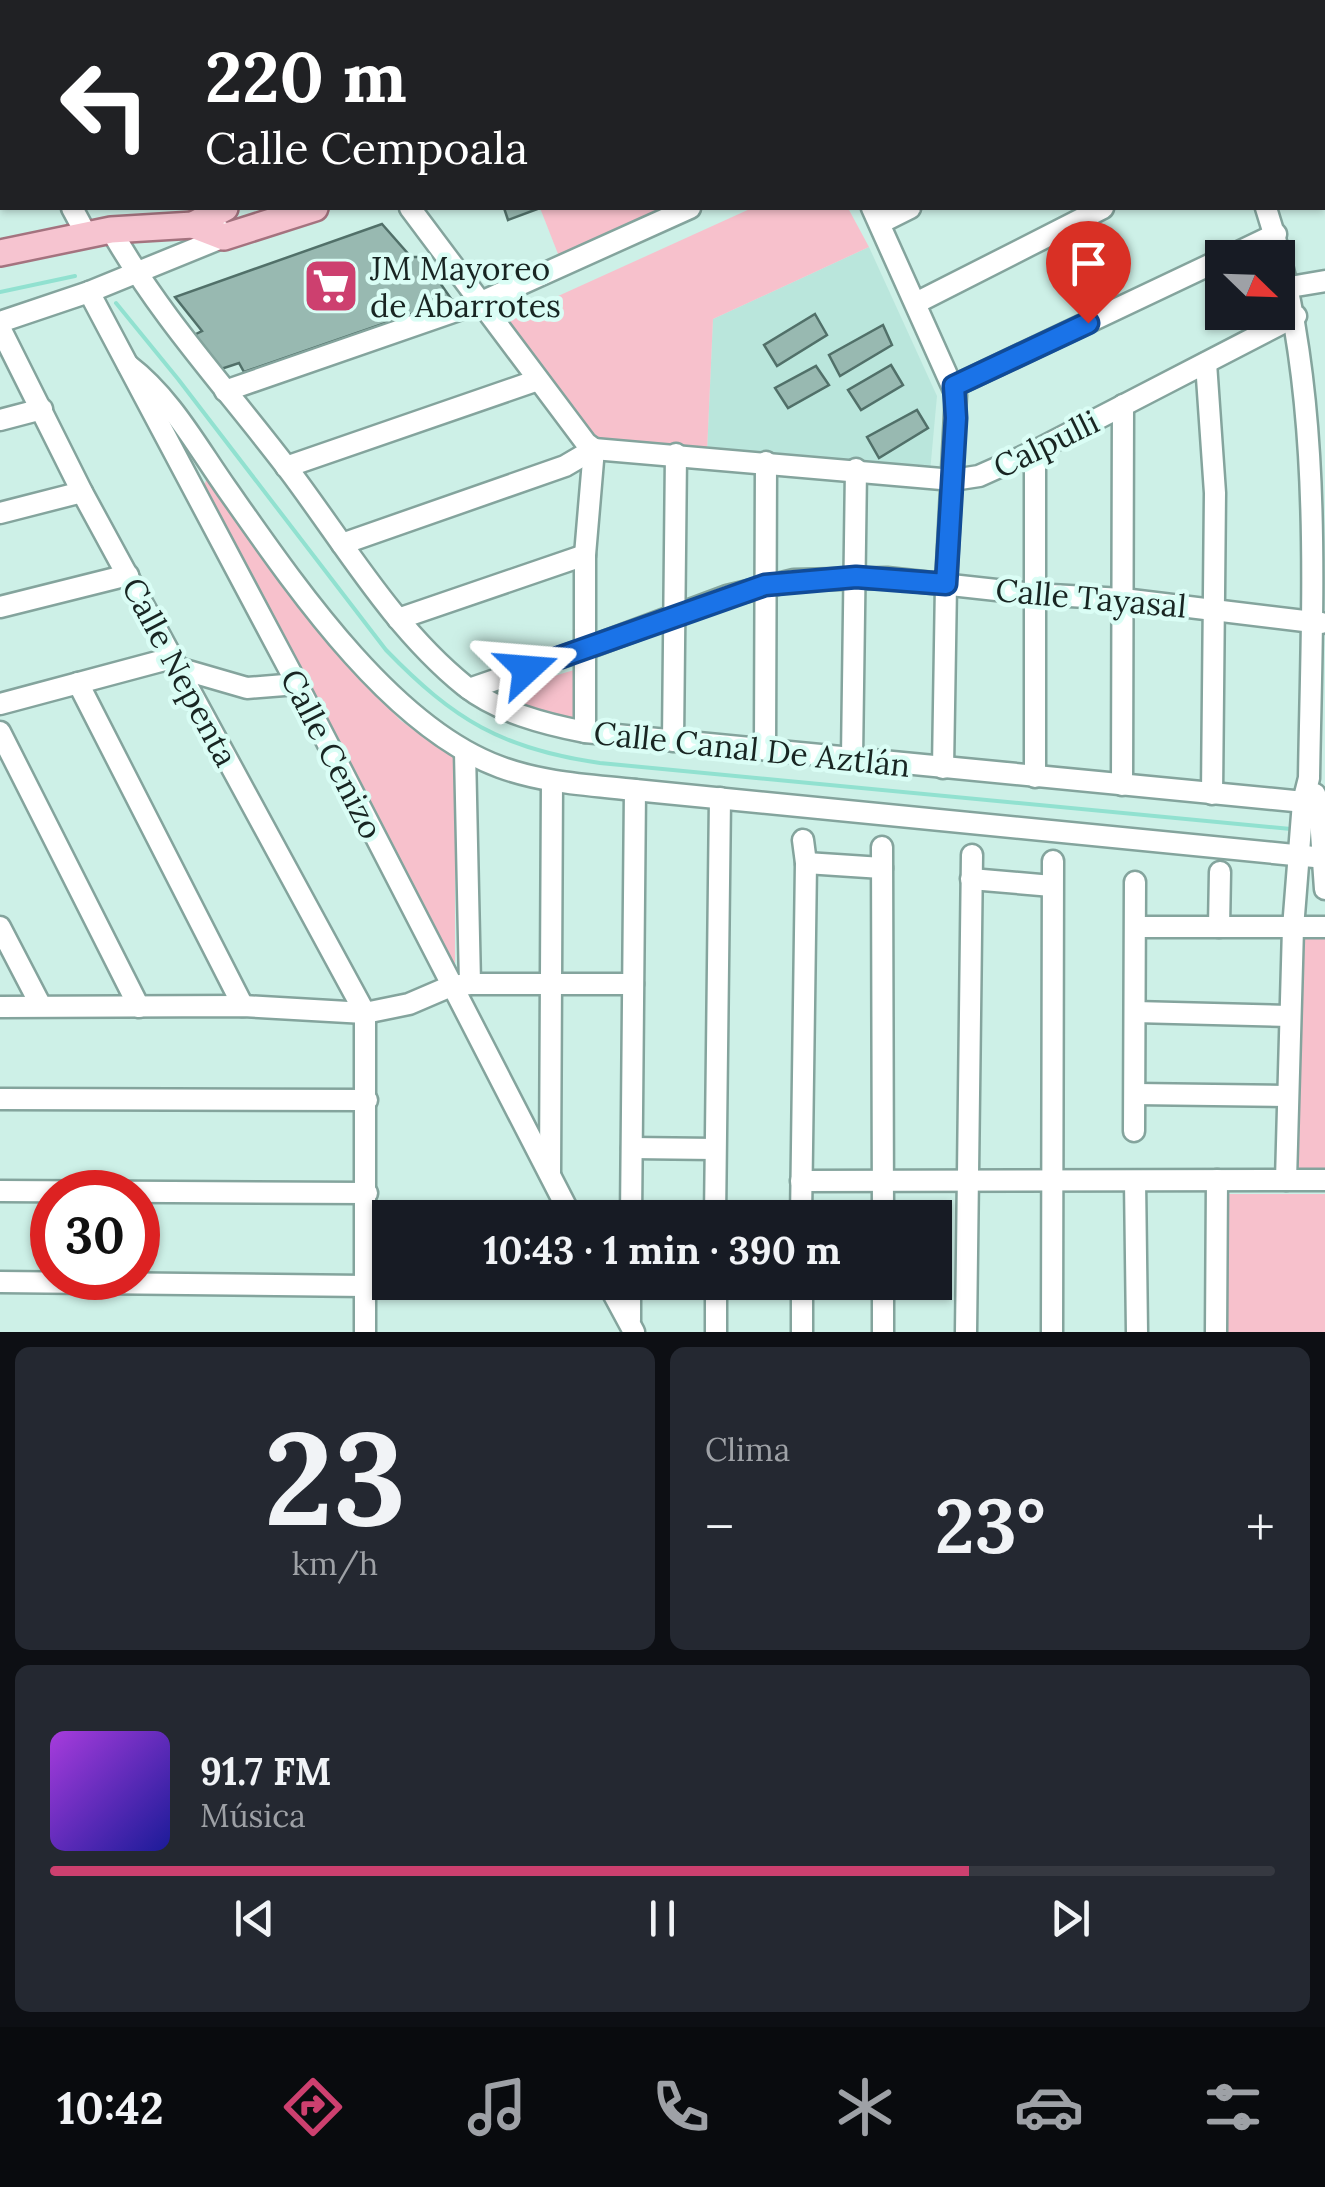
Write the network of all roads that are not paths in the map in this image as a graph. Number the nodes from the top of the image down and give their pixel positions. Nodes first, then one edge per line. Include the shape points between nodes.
1 (74, 210) edge
2 (296, 210) edge
3 (411, 210) edge
4 (686, 210) edge
5 (1098, 210) edge
6 (1267, 210) edge
7 (876, 215) edge
8 (220, 218) edge
9 (99, 232) junction
10 (1276, 234) junction
11 (1263, 240) edge
12 (1278, 240) edge
13 (0, 253) edge
14 (1205, 267) edge
15 (136, 274) junction
16 (1325, 281) edge
17 (1295, 286) edge
18 (89, 292) junction
19 (916, 302) junction
20 (479, 303) junction
21 (1295, 311) edge
22 (1296, 316) junction
23 (0, 325) edge
24 (1206, 363) junction
25 (128, 364) junction
26 (1315, 378) edge
27 (538, 380) junction
28 (954, 386) junction
29 (225, 391) junction
30 (1123, 405) junction
31 (42, 409) junction
32 (0, 420) edge
33 (594, 448) junction
34 (1035, 451) junction
35 (676, 454) junction
36 (1318, 461) edge
37 (766, 462) junction
38 (286, 467) junction
39 (856, 469) junction
40 (952, 480) junction
41 (227, 489) junction
42 (82, 492) junction
43 (199, 500) junction
44 (0, 513) edge
45 (342, 544) junction
46 (586, 555) junction
47 (128, 575) junction
48 (856, 577) junction
49 (946, 584) junction
50 (765, 585) junction
51 (1033, 594) junction
52 (1123, 599) junction
53 (0, 607) edge
54 (1213, 609) junction
55 (674, 617) junction
56 (398, 619) junction
57 (1318, 623) edge
58 (585, 650) junction
59 (175, 663) junction
60 (78, 683) junction
61 (297, 684) junction
62 (469, 688) junction
63 (0, 704) edge
64 (0, 732) edge
65 (585, 732) junction
66 (673, 741) junction
67 (765, 748) junction
68 (466, 752) junction
69 (852, 758) junction
70 (943, 768) junction
71 (1034, 777) junction
72 (552, 780) junction
73 (1122, 785) junction
74 (635, 790) junction
75 (1212, 794) junction
76 (720, 798) junction
77 (1316, 803) edge
78 (803, 840) dead end
79 (972, 855) dead end
80 (1299, 856) junction
81 (1324, 858) edge
82 (1053, 861) dead end
83 (806, 863) junction
84 (1220, 872) dead end
85 (970, 879) junction
86 (1135, 882) dead end
87 (1052, 886) junction
88 (1325, 889) edge
89 (1137, 927) junction
90 (1219, 927) junction
91 (0, 928) edge
92 (1293, 928) junction
93 (1325, 928) edge
94 (550, 983) junction
95 (633, 984) junction
96 (460, 985) junction
97 (0, 1006) edge
98 (41, 1006) junction
99 (243, 1006) junction
100 (140, 1007) junction
101 (1135, 1012) junction
102 (365, 1013) junction
103 (1288, 1016) junction
104 (1135, 1094) junction
105 (1286, 1096) junction
106 (0, 1099) edge
107 (367, 1100) junction
108 (1134, 1131) dead end
109 (632, 1148) junction
110 (716, 1148) junction
111 (550, 1176) junction
112 (1052, 1180) junction
113 (1135, 1180) junction
114 (1217, 1180) junction
115 (1286, 1180) junction
116 (1325, 1180) edge
117 (801, 1181) junction
118 (882, 1181) junction
119 (966, 1181) junction
120 (0, 1192) edge
121 (367, 1193) junction
122 (563, 1200) edge
123 (631, 1200) edge
124 (716, 1200) edge
125 (801, 1200) edge
126 (882, 1200) edge
127 (0, 1282) edge
128 (366, 1286) junction
129 (617, 1300) edge
130 (631, 1300) edge
131 (716, 1300) edge
132 (802, 1300) edge
133 (883, 1300) edge
134 (632, 1328) edge
135 (365, 1332) edge
136 (716, 1332) edge
137 (802, 1332) edge
138 (883, 1332) edge
139 (966, 1332) edge
140 (1052, 1332) edge
141 (1137, 1332) edge
142 (1216, 1332) edge

1 - 9 street
2 - 8 main road
3 - 20 street
4 - 20 street
5 - 19 street
6 - 10 street
7 - 19 street
8 - 9 main road
8 - 15 street
9 - 13 main road
9 - 15 street, Calle Canal De Aztlán
10 - 11 street
10 - 12 street
14 - 28 street
15 - 18 street
15 - 29 street, Calle Canal De Aztlán
16 - 17 street
18 - 23 street
18 - 25 street, Calle Cenizo
19 - 28 street
20 - 27 street
20 - 29 street
21 - 22 street
22 - 24 street, Calpulli
22 - 26 street
23 - 31 street, Calle Nepenta
24 - 30 street, Calpulli
24 - 54 street
25 - 41 street, Calle Canal De Aztlán via 167,400
25 - 43 street, Calle Cenizo
26 - 36 street
27 - 33 street
27 - 38 street
28 - 40 street
29 - 38 street, Calle Canal De Aztlán
30 - 34 street, Calpulli
30 - 52 street
31 - 32 street
31 - 42 street, Calle Nepenta
33 - 35 street, Calpulli
33 - 45 street via 566,466
33 - 46 street
34 - 40 street, Calpulli via 979,476
34 - 51 street
35 - 37 street, Calpulli
35 - 55 street
36 - 57 street
37 - 39 street, Calpulli
37 - 50 street
38 - 45 street, Calle Canal De Aztlán
39 - 40 street, Calpulli
39 - 48 street
40 - 49 street
41 - 43 street
41 - 68 street, Calle Canal De Aztlán via 382,686
42 - 44 street
42 - 47 street, Calle Nepenta
43 - 61 street, Calle Cenizo
45 - 56 street, Calle Canal De Aztlán
46 - 56 street
46 - 58 street
47 - 53 street
47 - 59 street, Calle Nepenta
48 - 49 street, Calle Tayasal
48 - 50 street, Calle Tayasal
48 - 69 street
49 - 51 street, Calle Tayasal
49 - 70 street
50 - 55 street, Calle Tayasal
50 - 67 street
51 - 52 street, Calle Tayasal
51 - 71 street
52 - 54 street, Calle Tayasal
52 - 73 street
54 - 57 street, Calle Tayasal
54 - 75 street
55 - 58 street, Calle Tayasal
55 - 66 street
56 - 62 street, Calle Canal De Aztlán
57 - 77 street via 1308,778
58 - 62 street, Calle Tayasal
58 - 65 street
59 - 60 street
59 - 61 street via 247,688
59 - 102 street, Calle Nepenta
60 - 63 street
60 - 99 street
61 - 96 street, Calle Cenizo
62 - 65 street, Calle Canal De Aztlán via 532,720
64 - 100 street
65 - 66 street, Calle Canal De Aztlán
66 - 67 street, Calle Canal De Aztlán
67 - 69 street, Calle Canal De Aztlán
68 - 72 street, Calle Canal De Aztlán
68 - 96 street
69 - 70 street, Calle Canal De Aztlán
70 - 71 street, Calle Canal De Aztlán
71 - 73 street, Calle Canal De Aztlán
72 - 74 street, Calle Canal De Aztlán
72 - 94 street
73 - 75 street, Calle Canal De Aztlán
74 - 76 street, Calle Canal De Aztlán
74 - 95 street
75 - 77 street, Calle Canal De Aztlán
76 - 80 street, Calle Canal De Aztlán
76 - 110 street
77 - 80 street
77 - 81 street
78 - 83 street
79 - 85 street
80 - 81 street, Calle Canal De Aztlán
80 - 92 street
81 - 88 street
82 - 87 street
83 - 117 street
83 - 118 street via 882,857
84 - 90 street
85 - 87 street
85 - 119 street
86 - 89 street
87 - 112 street
89 - 90 street
89 - 101 street
90 - 92 street
91 - 98 street
92 - 93 street
92 - 103 street
94 - 95 street
94 - 96 street
94 - 111 street
95 - 109 street
96 - 102 street
96 - 111 street, Calle Cenizo
97 - 98 street
98 - 100 street
99 - 100 street
99 - 102 street
101 - 103 street
101 - 104 street
102 - 107 street
103 - 105 street
104 - 105 street
104 - 108 street
105 - 115 street
106 - 107 street
107 - 121 street
109 - 110 street
109 - 123 street
110 - 124 street
111 - 122 street, Calle Cenizo
112 - 113 street
112 - 119 street
112 - 140 street
113 - 114 street
113 - 141 street
114 - 115 street
114 - 142 street
115 - 116 street
117 - 118 street
117 - 125 street
118 - 119 street
118 - 126 street
119 - 139 street
120 - 121 street
121 - 128 street
127 - 128 street
128 - 135 street
129 - 134 street
130 - 134 street
131 - 136 street
132 - 137 street
133 - 138 street

